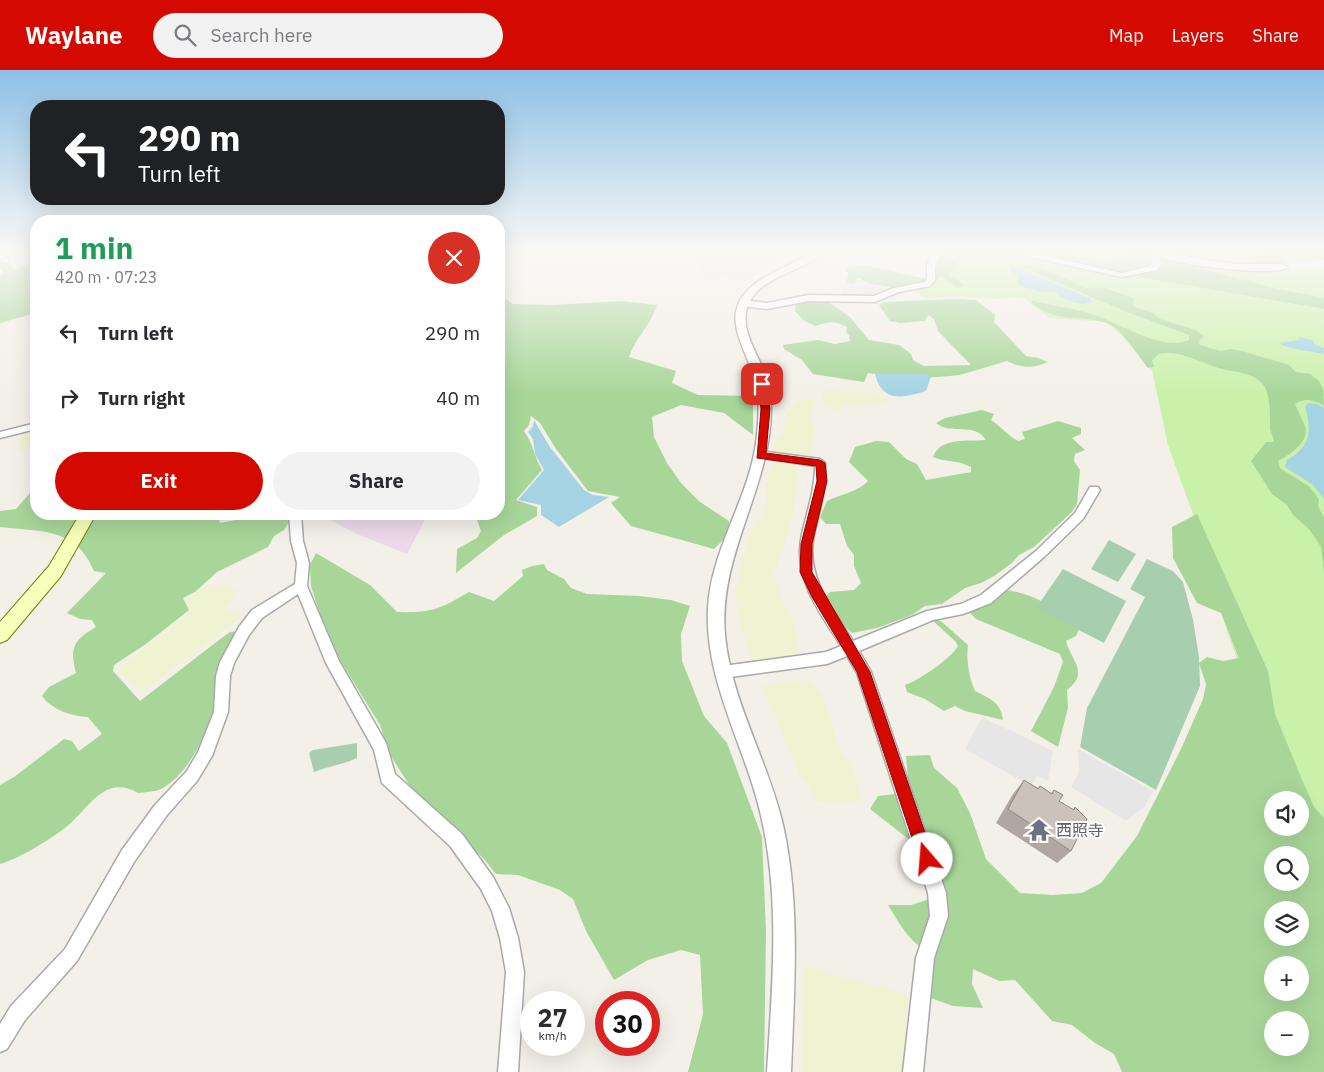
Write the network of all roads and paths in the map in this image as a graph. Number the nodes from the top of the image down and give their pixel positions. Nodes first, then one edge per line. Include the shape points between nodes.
1 (746, 300) edge
2 (800, 300) edge
3 (743, 303) junction
4 (30, 428) edge
5 (0, 435) edge
6 (760, 455) junction
7 (1094, 490) dead end
8 (85, 520) edge
9 (296, 520) edge
10 (301, 586) junction
11 (0, 635) edge
12 (852, 648) junction
13 (723, 672) junction
14 (0, 1042) edge
15 (508, 1072) edge
16 (779, 1072) edge
17 (913, 1072) edge

1 - 3 street
2 - 3 street via 767,306
3 - 6 street via 740,318 760,376 765,402
4 - 5 street
6 - 12 street via 820,463 822,481 806,544 806,572 816,594
6 - 13 street via 719,588 716,608
7 - 12 street via 1078,516 1040,554 986,599 963,609 932,615
8 - 11 main road via 55,572
9 - 10 street via 303,562
10 - 14 street via 257,614 240,638 227,662 221,712 204,756 192,776 161,810 128,856 70,955 18,1013
10 - 15 street via 333,664 381,748 388,778 456,840 487,883 500,908 515,972
12 - 13 street via 813,661
12 - 17 street via 864,672 938,892 939,916 925,958
13 - 16 street via 763,783 779,862 785,932

